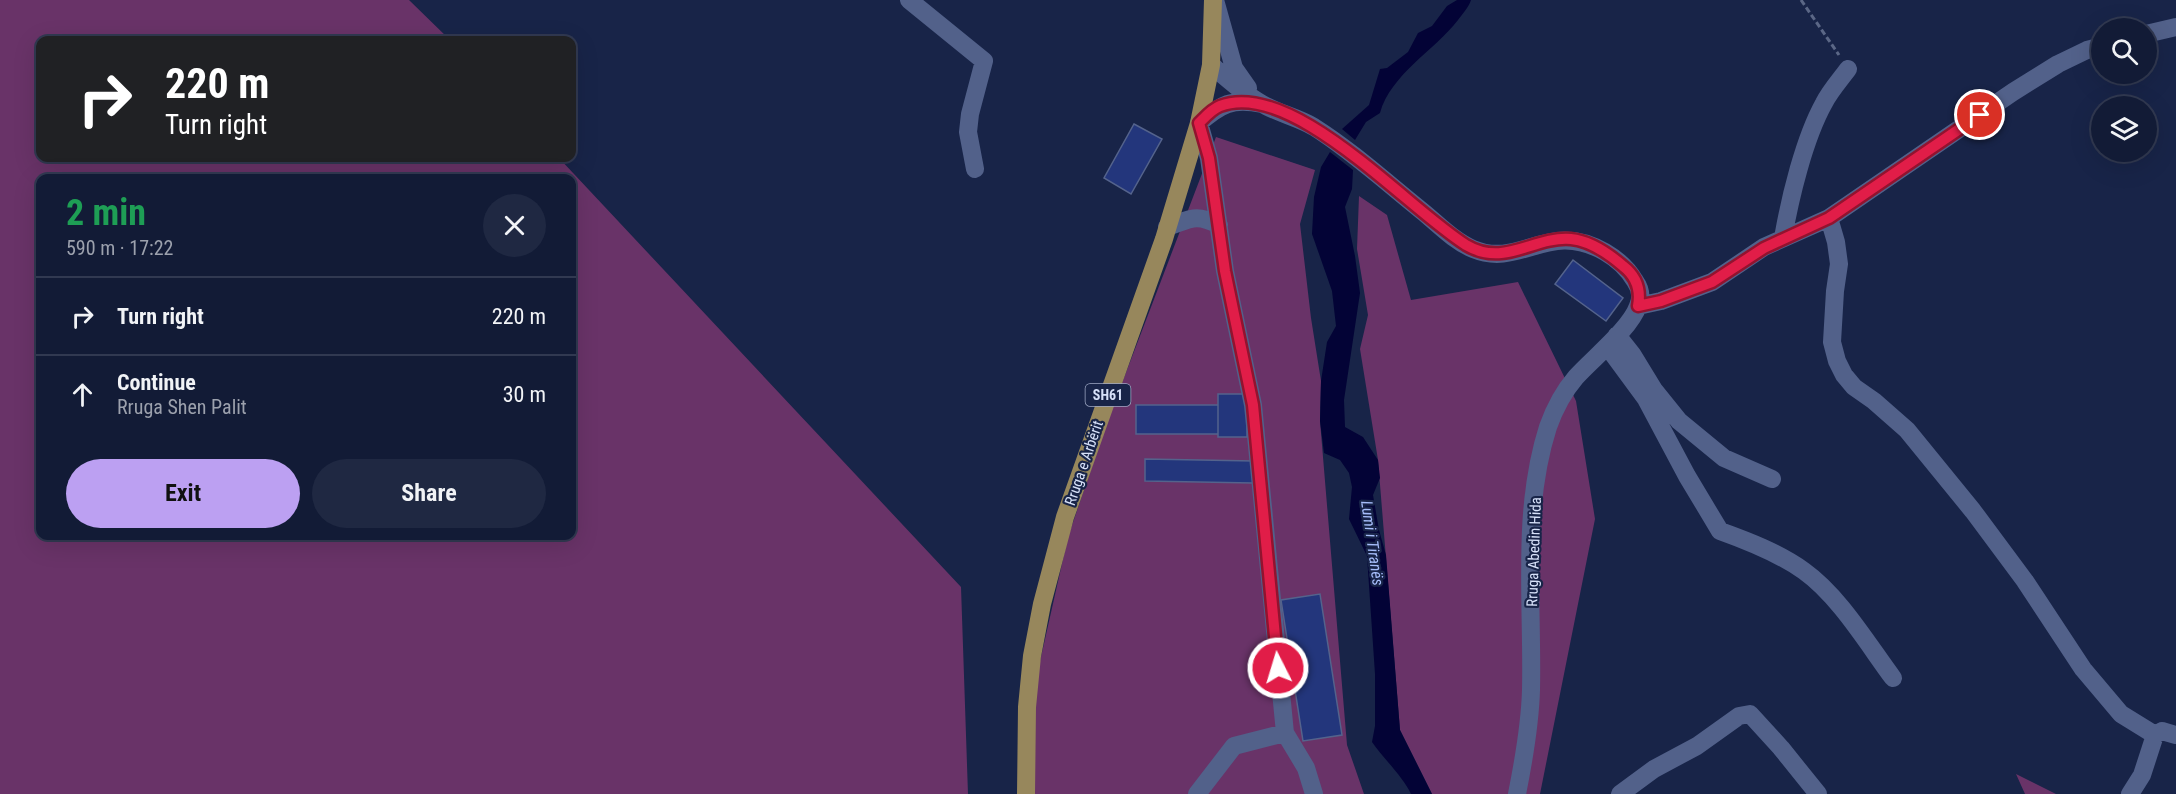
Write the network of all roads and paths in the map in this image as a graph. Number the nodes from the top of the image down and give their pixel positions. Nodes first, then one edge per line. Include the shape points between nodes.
1 (909, 0) edge
2 (1214, 0) edge
3 (1801, 0) edge
4 (2176, 27) edge
5 (2157, 31) edge
6 (2091, 49) edge
7 (1210, 65) junction
8 (1848, 69) joint
9 (1263, 105) junction
10 (1199, 123) junction
11 (975, 169) dead end
12 (1829, 218) junction
13 (1219, 225) junction
14 (1167, 227) junction
15 (1782, 238) junction
16 (1638, 306) junction
17 (1612, 341) junction
18 (1772, 479) dead end
19 (1893, 678) dead end
20 (1285, 733) junction
21 (2155, 735) junction
22 (2176, 735) edge
23 (1026, 794) edge
24 (1197, 794) edge
25 (1314, 794) edge
26 (1518, 794) edge
27 (1620, 794) edge
28 (1818, 794) edge
29 (2130, 794) edge

1 - 11 street via 984,61 968,132
2 - 7 main road, Rruga e Arbërit / SH61
2 - 9 street via 1234,68
3 - 8 path
4 - 5 street
6 - 12 street via 2013,92
7 - 9 street
7 - 10 main road, Rruga e Arbërit / SH61
8 - 15 street via 1824,102 1812,128
9 - 10 street via 1243,102 1219,106
9 - 16 street via 1313,126 1474,249 1505,254 1556,240 1591,244 1627,269 1640,294
10 - 13 street via 1209,158
10 - 14 main road, Rruga e Arbërit / SH61
12 - 15 street
12 - 21 street via 1839,264 1832,342 1844,375 1907,430 1973,511 2083,669 2121,714
13 - 14 street via 1203,217
13 - 20 street via 1253,405
14 - 23 main road, Rruga e Arbërit / SH61 via 1065,517 1042,604 1027,707
15 - 16 street via 1712,282
16 - 17 street, Rruga Abedin Hida
17 - 18 street via 1632,354 1679,421 1724,458
17 - 19 street via 1720,531 1747,540 1804,571 1828,592
17 - 26 street, Rruga Abedin Hida via 1575,378 1560,401 1548,428 1539,467 1532,514 1531,692
20 - 24 street via 1234,746
20 - 25 street via 1306,768
21 - 22 street via 2162,731
21 - 29 street via 2142,775
27 - 28 street via 1654,768 1697,746 1739,716 1750,714

